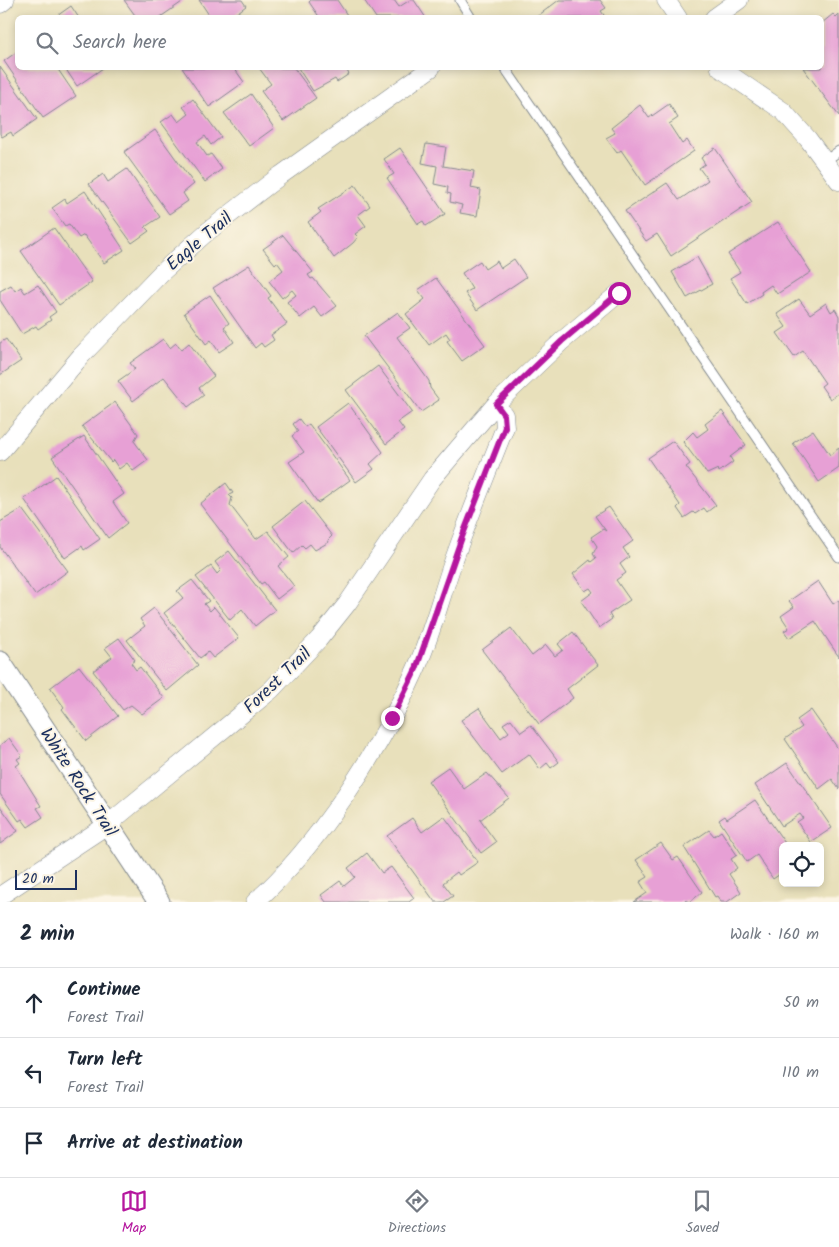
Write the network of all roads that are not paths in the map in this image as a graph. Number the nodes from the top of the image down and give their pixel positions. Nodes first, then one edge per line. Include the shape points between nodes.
1 (4, 0) edge
2 (460, 0) edge
3 (666, 0) edge
4 (739, 0) edge
5 (0, 4) edge
6 (469, 15) edge
7 (676, 15) edge
8 (718, 15) edge
9 (428, 70) edge
10 (506, 70) edge
11 (723, 70) edge
12 (832, 156) edge
13 (839, 181) edge
14 (619, 293) dead end
15 (496, 404) junction
16 (0, 452) edge
17 (839, 557) edge
18 (0, 662) edge
19 (107, 825) junction
20 (0, 896) edge
21 (159, 902) edge
22 (255, 902) edge

1 - 5 street
2 - 6 lane
3 - 7 street
4 - 8 street
9 - 16 street, Eagle Trail via 281,175 160,273 81,356
10 - 17 lane
11 - 12 street via 783,111
12 - 13 street
14 - 15 street, Forest Trail via 562,341
15 - 19 street, Forest Trail via 432,479 347,604 319,639 271,690
15 - 22 street via 504,415 505,427 416,669 362,768 319,830
18 - 19 street, White Rock Trail
19 - 20 street, Forest Trail
19 - 21 street, White Rock Trail

